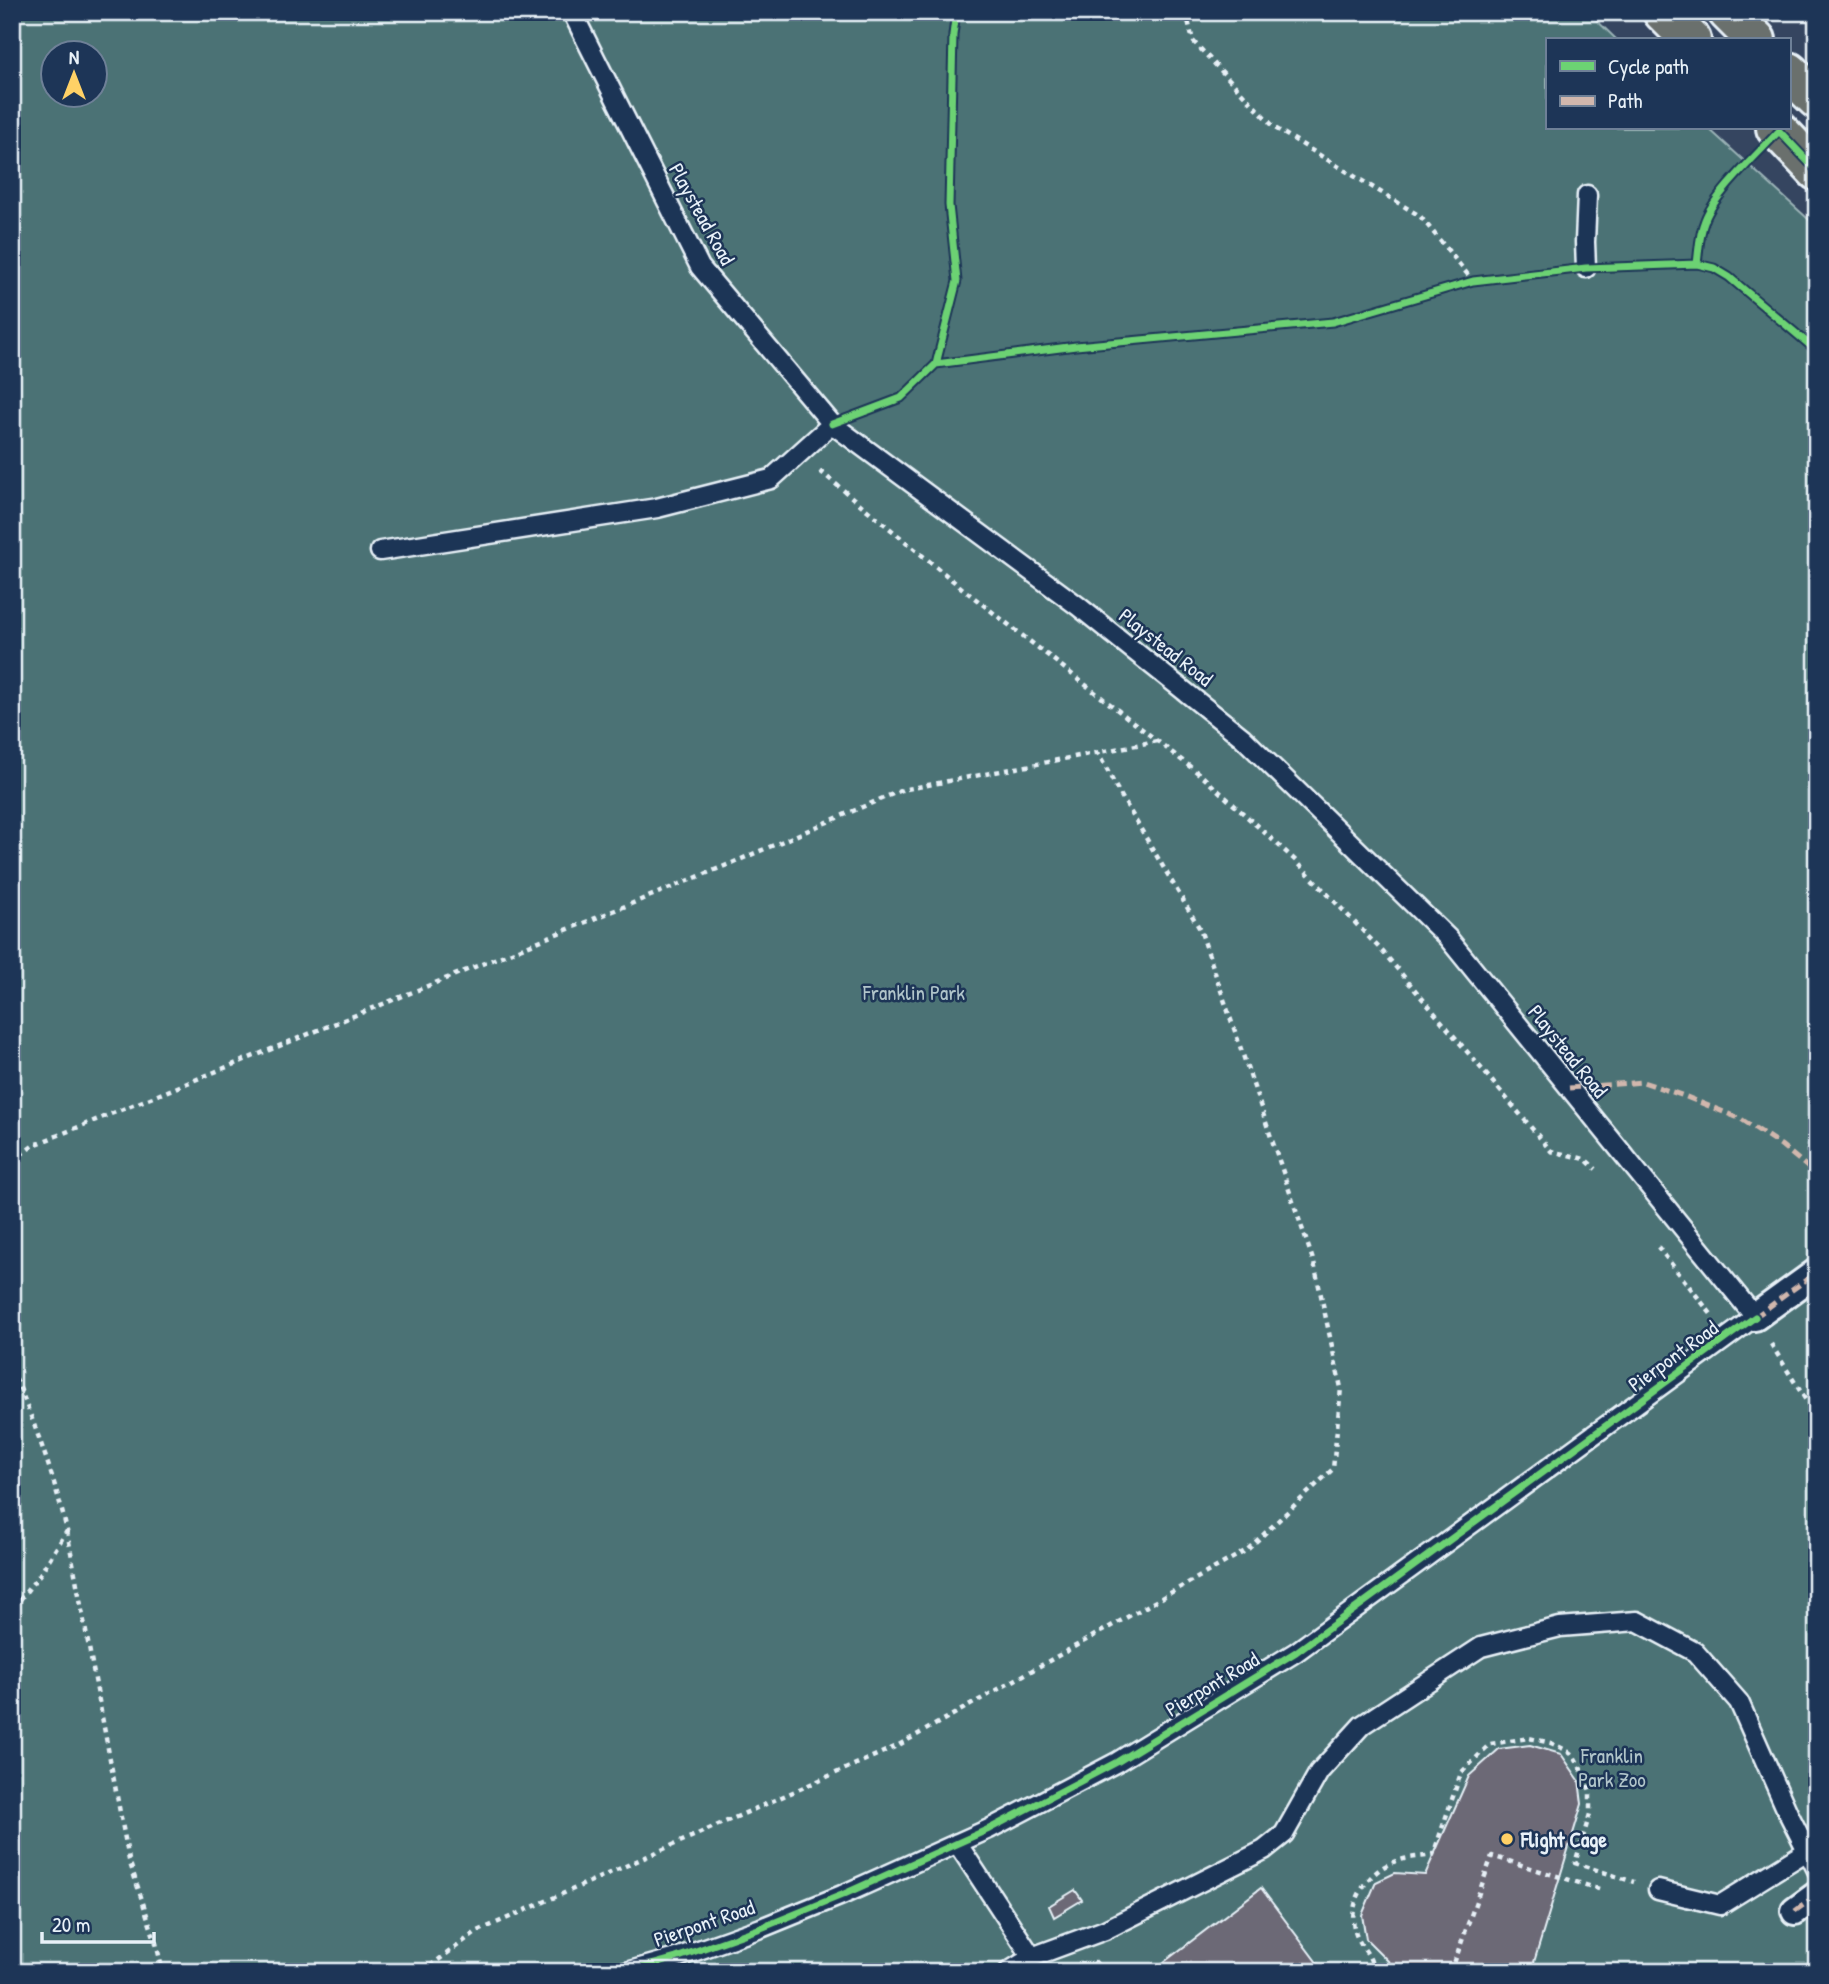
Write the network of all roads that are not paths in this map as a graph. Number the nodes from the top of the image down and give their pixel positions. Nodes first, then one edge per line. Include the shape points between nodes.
1 (572, 12) edge
2 (1663, 12) edge
3 (1728, 12) edge
4 (1689, 38) edge
5 (1754, 38) edge
6 (1790, 73) edge
7 (1817, 99) edge
8 (1778, 130) edge
9 (1817, 171) edge
10 (1587, 195) dead end
11 (1586, 268) dead end
12 (832, 424) junction
13 (380, 551) dead end
14 (1817, 1272) edge
15 (1755, 1317) junction
16 (957, 1843) junction
17 (1807, 1851) junction
18 (1817, 1870) edge
19 (1658, 1890) road end
20 (1817, 1895) edge
21 (1795, 1911) dead end
22 (1032, 1957) junction
23 (626, 1972) edge
24 (1008, 1972) edge

1 - 12 lane, Playstead Road via 700,267
2 - 4 main road
3 - 5 main road
6 - 7 main road
8 - 9 main road
10 - 11 lane
12 - 13 lane via 771,479 657,508
12 - 15 lane, Playstead Road via 1078,606 1242,737 1448,938
14 - 15 street
15 - 16 lane, Pierpont Road via 1307,1644 1117,1762
16 - 22 lane
16 - 23 lane, Pierpont Road via 772,1924
17 - 18 lane
17 - 19 lane via 1720,1905
17 - 22 lane via 1740,1702 1695,1652 1637,1621 1559,1627 1481,1647 1362,1725 1319,1772 1284,1834 1264,1850 1105,1930
20 - 21 street
22 - 24 lane

